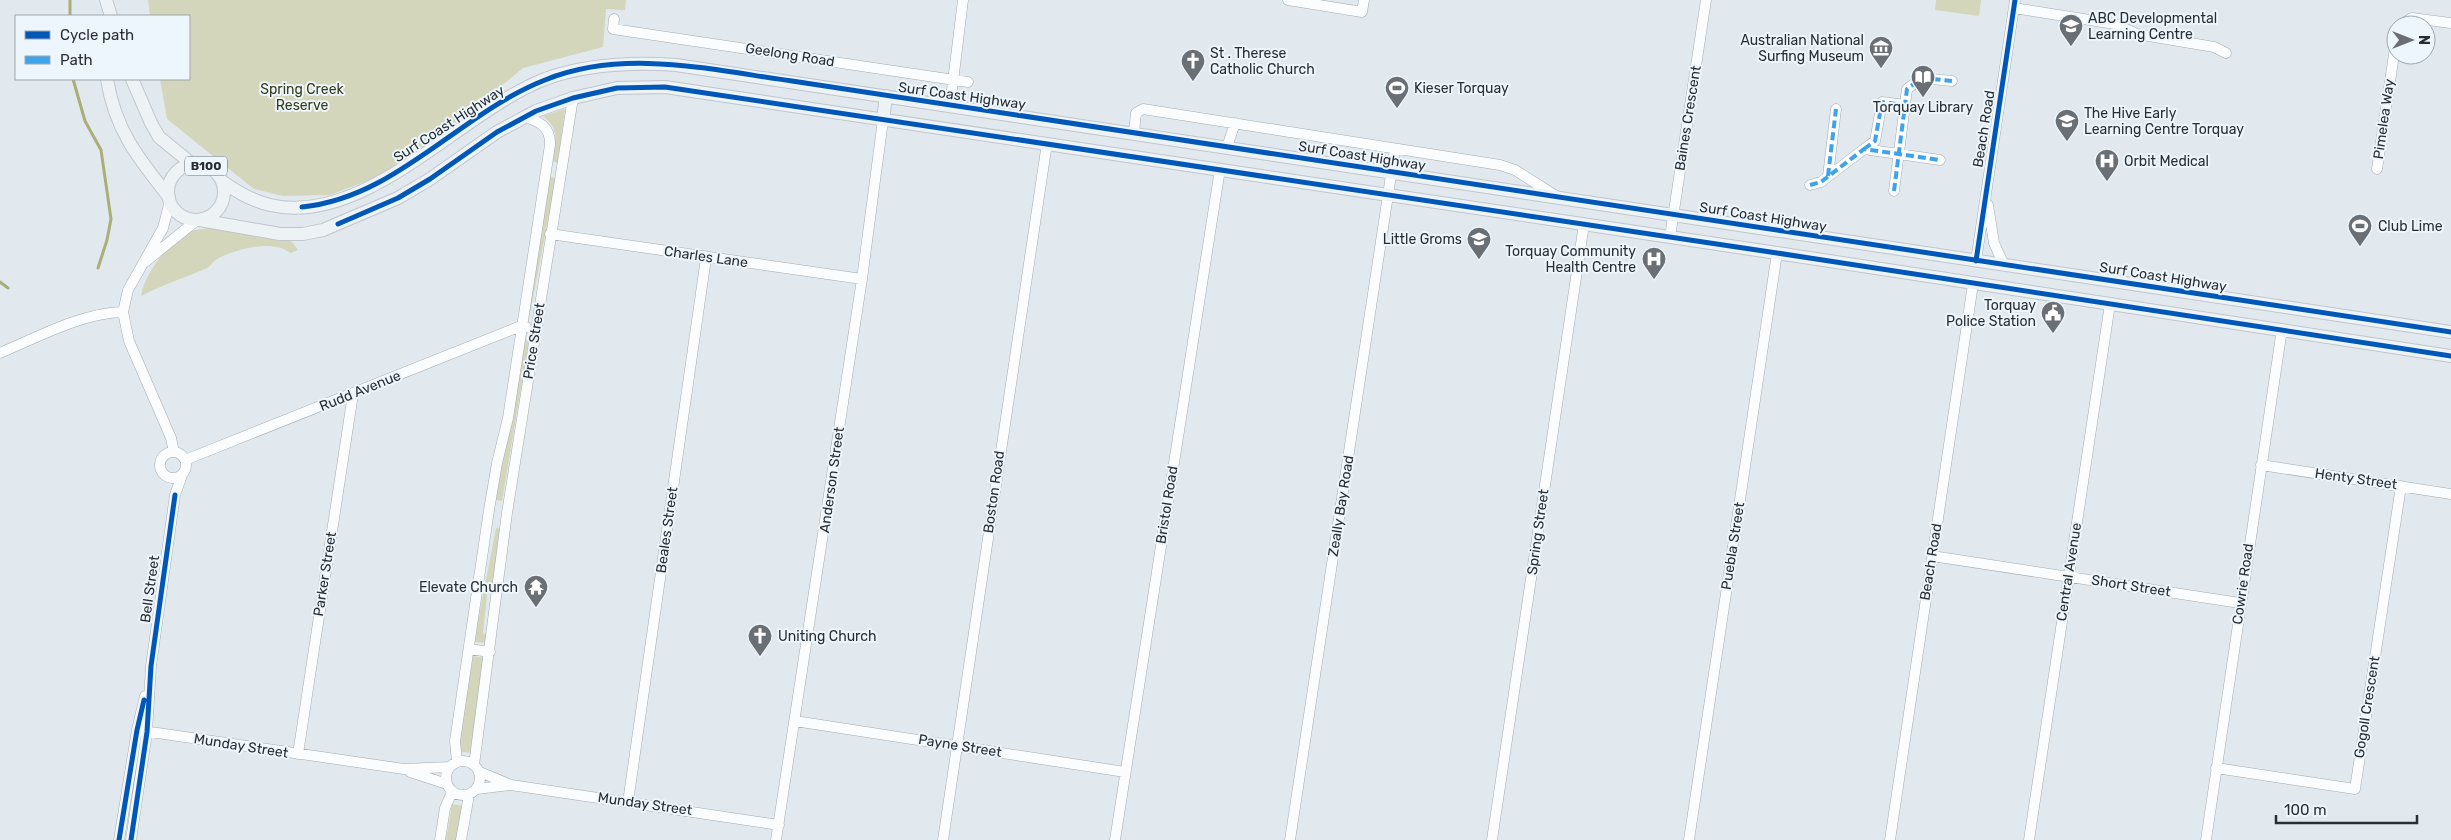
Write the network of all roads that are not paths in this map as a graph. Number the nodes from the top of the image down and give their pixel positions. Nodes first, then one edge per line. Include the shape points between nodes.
1 (100, 0) edge
2 (106, 0) edge
3 (963, 0) edge
4 (1288, 0) edge
5 (1364, 0) edge
6 (1706, 0) edge
7 (2015, 4) edge
8 (101, 15) edge
9 (111, 15) edge
10 (2436, 21) edge
11 (2451, 23) edge
12 (613, 29) dead end
13 (2226, 53) dead end
14 (2392, 65) edge
15 (107, 80) edge
16 (132, 80) edge
17 (953, 80) junction
18 (1952, 81) dead end
19 (968, 82) dead end
20 (886, 96) junction
21 (573, 98) junction
22 (1905, 105) junction
23 (950, 106) junction
24 (1836, 109) dead end
25 (524, 117) junction
26 (883, 120) junction
27 (1235, 123) junction
28 (950, 129) junction
29 (1134, 132) junction
30 (1047, 143) junction
31 (1227, 147) junction
32 (1395, 149) junction
33 (1864, 149) junction
34 (1898, 154) junction
35 (1940, 160) dead end
36 (192, 164) junction
37 (1220, 169) junction
38 (2377, 169) dead end
39 (546, 170) junction
40 (561, 170) junction
41 (1391, 172) junction
42 (1828, 176) junction
43 (1988, 179) junction
44 (223, 182) junction
45 (1810, 185) dead end
46 (1894, 191) dead end
47 (1388, 194) junction
48 (1561, 198) junction
49 (170, 199) junction
50 (1673, 215) junction
51 (198, 220) junction
52 (1584, 224) junction
53 (550, 234) junction
54 (1670, 237) junction
55 (1777, 253) junction
56 (706, 258) junction
57 (1976, 261) junction
58 (2004, 265) junction
59 (138, 270) junction
60 (862, 279) junction
61 (1973, 284) junction
62 (2110, 304) junction
63 (123, 312) junction
64 (521, 326) junction
65 (536, 328) junction
66 (2282, 329) junction
67 (2451, 332) edge
68 (0, 353) edge
69 (2451, 356) edge
70 (353, 394) junction
71 (174, 452) junction
72 (185, 460) junction
73 (2261, 465) junction
74 (163, 474) junction
75 (182, 475) junction
76 (2401, 486) junction
77 (2451, 494) edge
78 (175, 495) junction
79 (490, 510) junction
80 (507, 513) junction
81 (1932, 556) junction
82 (2068, 576) junction
83 (2240, 602) junction
84 (469, 649) junction
85 (490, 652) junction
86 (795, 721) junction
87 (142, 731) junction
88 (956, 746) junction
89 (298, 754) junction
90 (453, 764) junction
91 (477, 768) junction
92 (2216, 768) junction
93 (404, 769) junction
94 (1125, 772) junction
95 (510, 785) junction
96 (450, 788) junction
97 (473, 792) junction
98 (628, 802) junction
99 (779, 825) junction
100 (119, 840) edge
101 (131, 840) edge
102 (440, 840) edge
103 (461, 840) edge
104 (776, 840) edge
105 (942, 840) edge
106 (1114, 840) edge
107 (1290, 840) edge
108 (1492, 840) edge
109 (1689, 840) edge
110 (1890, 840) edge
111 (2029, 840) edge
112 (2206, 840) edge

1 - 8 main road
2 - 9 main road
3 - 17 street
4 - 5 street via 1362,12
6 - 50 street, Baines Crescent
7 - 13 street via 2115,24 2137,34 2214,46
7 - 43 street, Beach Road
10 - 11 street
12 - 17 street, Geelong Road
14 - 38 street, Pimelea Way
15 - 49 main road via 116,118 125,138
16 - 36 main road, B100 via 159,137
17 - 19 street, Geelong Road
17 - 23 street
18 - 22 street via 1922,78 1907,89
20 - 23 main road, Surf Coast Highway / B100
20 - 26 main road
20 - 44 main road, Surf Coast Highway / B100 via 676,65 612,65 544,80 512,96 380,182 329,204 274,206 252,199
21 - 25 main road
21 - 26 main road via 617,88 666,87
21 - 40 street, Price Street
22 - 33 street via 1882,102 1875,141
22 - 34 street
23 - 28 main road
23 - 29 main road, Surf Coast Highway / B100
24 - 42 street
25 - 39 street, Price Street via 542,124 549,132
25 - 51 main road via 398,198 323,230 280,234
26 - 28 main road
26 - 60 street, Anderson Street
27 - 29 street via 1143,109 1136,113
27 - 31 street
27 - 32 street
28 - 30 main road
29 - 31 main road, Surf Coast Highway / B100
30 - 37 main road
30 - 88 street, Boston Road
31 - 37 main road
31 - 41 main road, Surf Coast Highway / B100
32 - 41 street
32 - 48 street via 1500,165 1515,170
33 - 34 street
33 - 42 street
34 - 35 street
34 - 46 street
36 - 44 main road, B100 via 212,168
36 - 49 main road, B100 via 174,176 168,190
37 - 47 main road
37 - 94 street, Bristol Road
39 - 40 street
39 - 64 street, Price Street
40 - 53 street, Price Street
41 - 47 street, Zeally Bay Road
41 - 48 main road, Surf Coast Highway / B100
42 - 45 street
43 - 57 street, Beach Road
43 - 58 street, Beach Road via 1990,226 1997,254
44 - 51 main road, B100 via 220,207 208,218
47 - 52 main road
47 - 107 street, Zeally Bay Road
48 - 50 main road, Surf Coast Highway / B100
49 - 51 main road via 180,214
49 - 59 street via 163,228
50 - 54 street, Baines Crescent
50 - 57 main road, Surf Coast Highway / B100
51 - 59 street
52 - 54 main road
52 - 108 street, Spring Street
53 - 56 street, Charles Lane
53 - 65 street, Price Street
54 - 55 main road
55 - 61 main road
55 - 109 street, Puebla Street
56 - 60 street, Charles Lane
56 - 98 street, Beales Street
57 - 58 main road, Surf Coast Highway / B100
57 - 61 main road
58 - 67 main road, Surf Coast Highway / B100
59 - 63 street via 128,290
60 - 86 street, Anderson Street
61 - 62 main road
61 - 81 street, Beach Road
62 - 66 main road
62 - 82 street, Central Avenue
63 - 68 street via 88,318
63 - 71 street via 129,340
64 - 65 street, Rudd Avenue
64 - 70 street, Rudd Avenue
64 - 79 street, Price Street
65 - 80 street, Price Street
66 - 69 main road
66 - 73 street, Cowrie Road
70 - 72 street, Rudd Avenue
70 - 89 street, Parker Street
71 - 72 street
71 - 74 street via 162,458
72 - 75 street, Bell Street
73 - 76 street, Henty Street
73 - 83 street, Cowrie Road
74 - 75 street via 172,478
74 - 78 street
75 - 78 street, Bell Street
76 - 77 street, Henty Street
76 - 92 street, Gogoll Crescent via 2355,789
78 - 87 street, Bell Street
79 - 80 street
79 - 84 street, Price Street
80 - 85 street, Price Street
81 - 82 street, Short Street
81 - 110 street, Beach Road
82 - 83 street, Short Street
82 - 111 street, Central Avenue
83 - 92 street, Cowrie Road
84 - 85 street
84 - 90 street, Price Street
85 - 91 street, Price Street
86 - 88 street, Payne Street
86 - 99 street, Anderson Street
87 - 89 street, Munday Street
87 - 100 street, Bell Street
87 - 101 street, Bell Street
88 - 94 street, Payne Street
88 - 105 street, Boston Road
89 - 93 street, Munday Street
90 - 91 street via 466,761
90 - 93 street, Munday Street
90 - 96 street, Price Street via 446,775
91 - 95 street, Munday Street
91 - 97 street, Price Street via 481,778
92 - 112 street, Cowrie Road
93 - 96 street, Munday Street
94 - 106 street, Bristol Road
95 - 97 street, Munday Street
95 - 98 street, Munday Street
96 - 97 street via 457,795
96 - 102 street, Price Street
97 - 103 street, Price Street
98 - 99 street, Munday Street
99 - 104 street, Anderson Street

